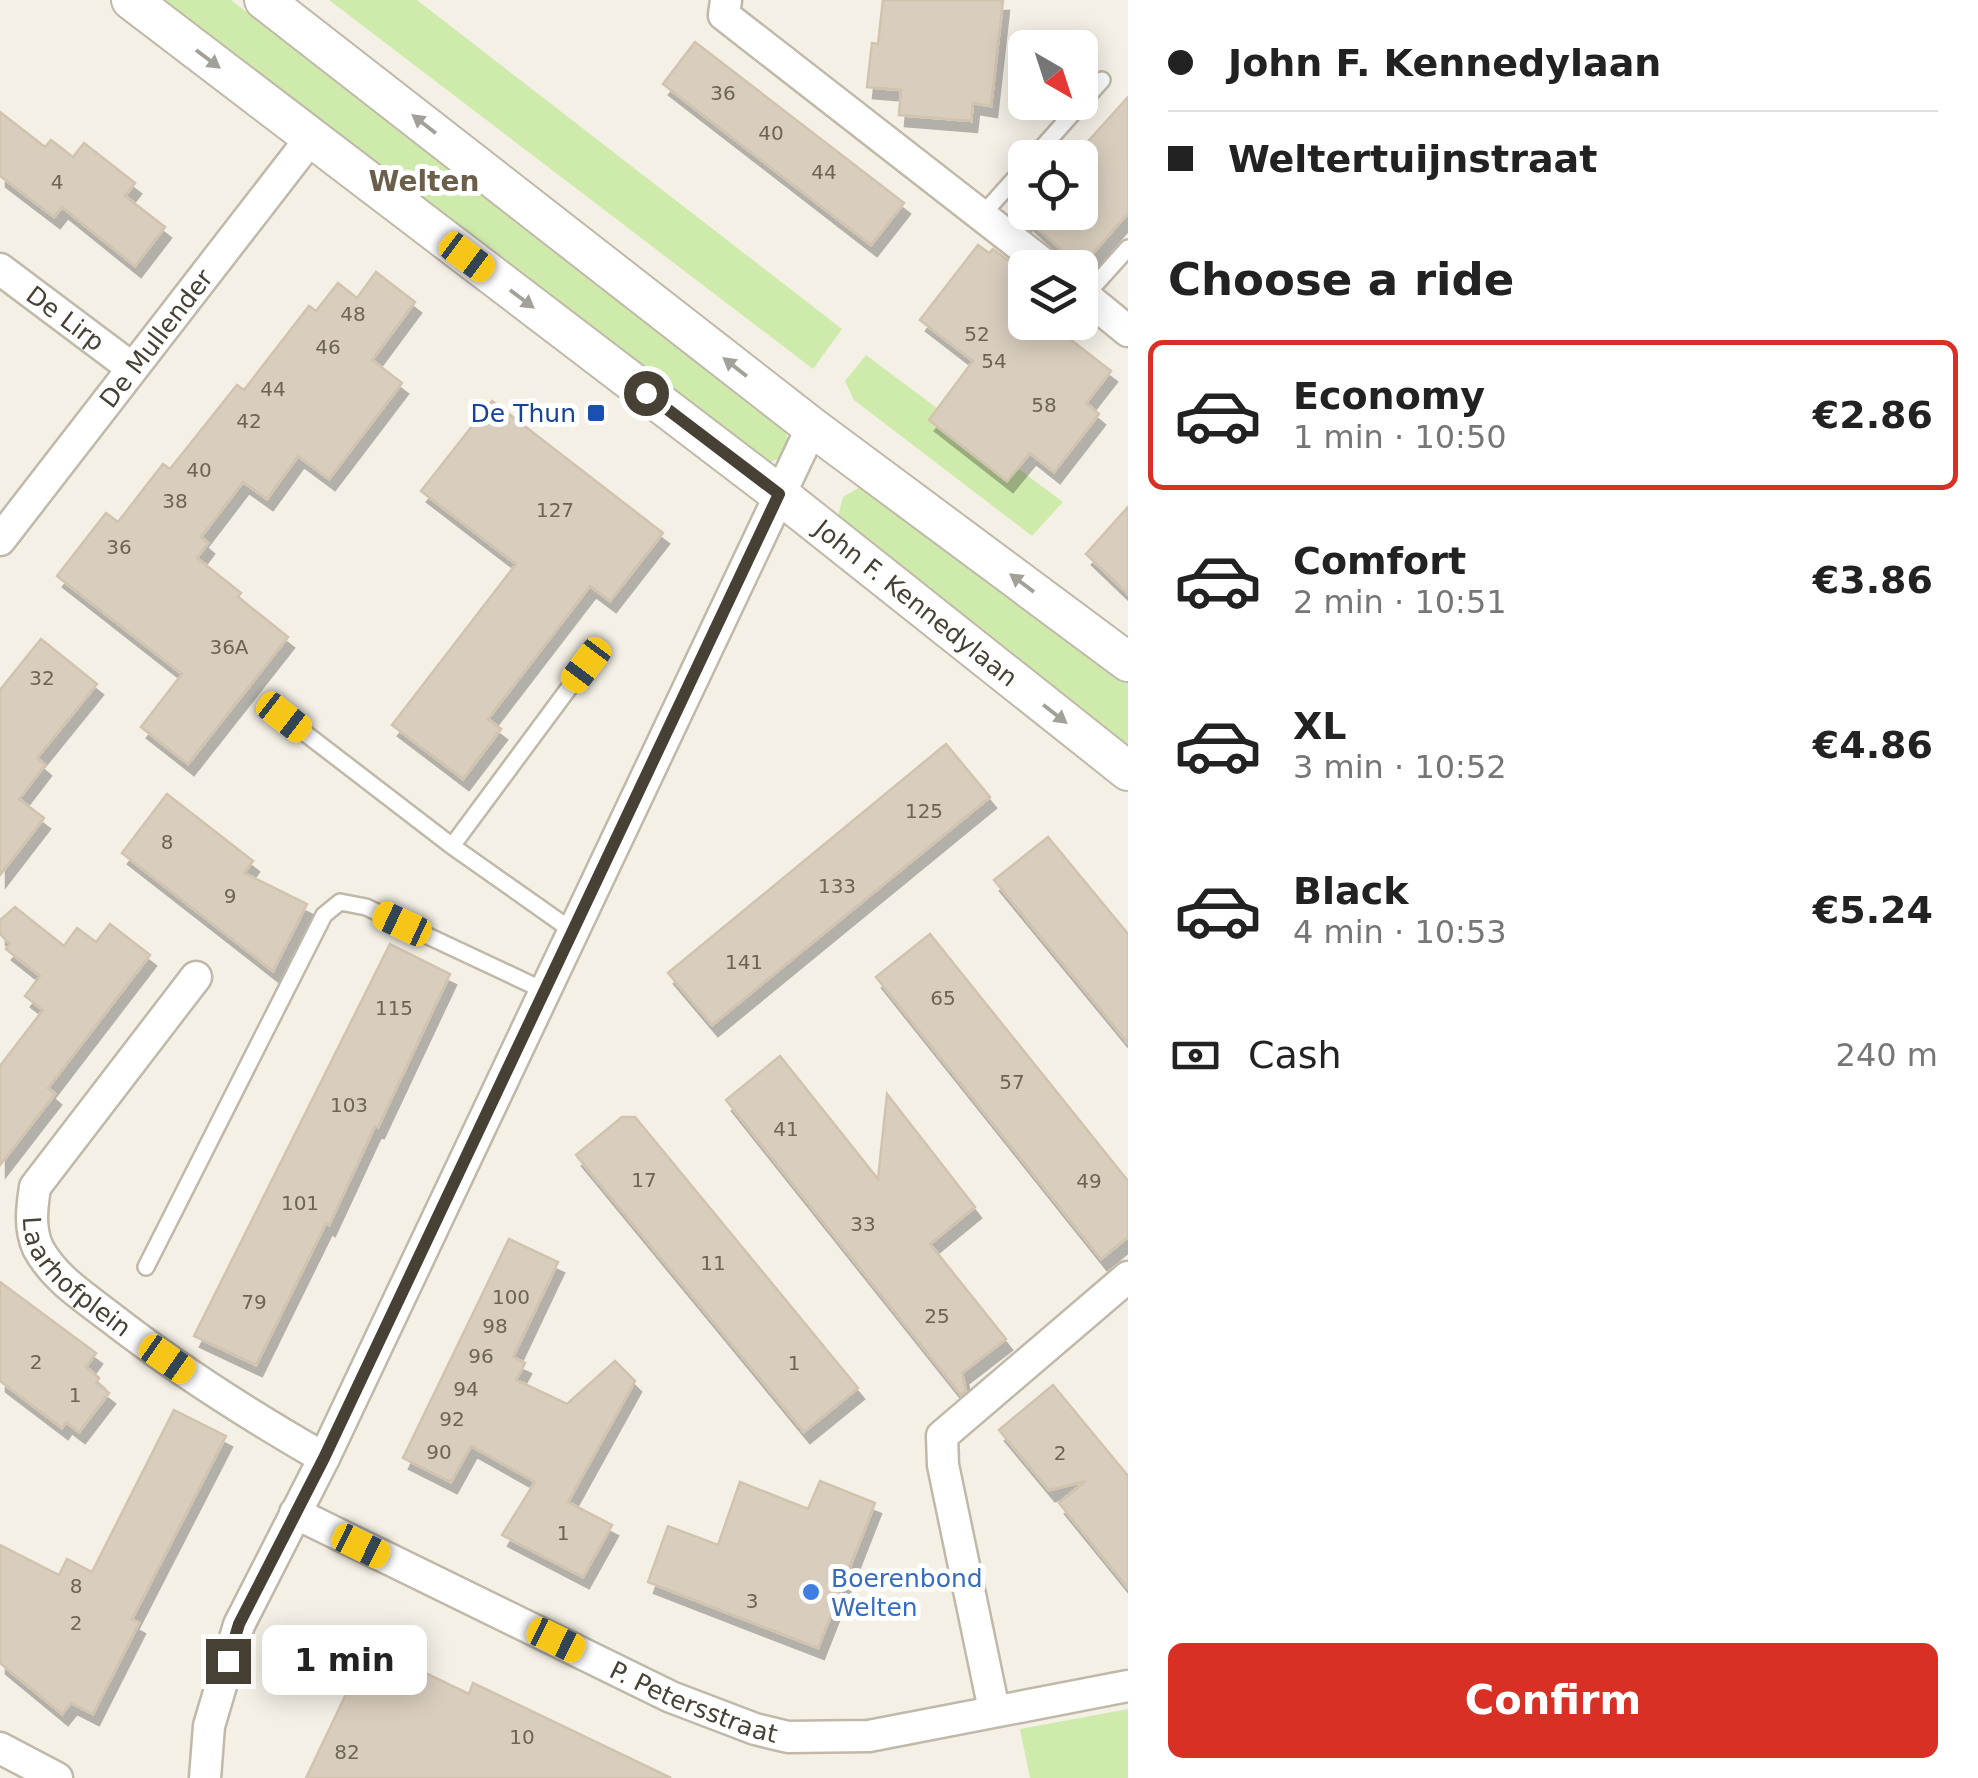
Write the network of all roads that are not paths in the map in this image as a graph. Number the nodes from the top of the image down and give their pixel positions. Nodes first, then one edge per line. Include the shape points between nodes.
1 (130, 0) edge
2 (264, 0) edge
3 (726, 0) edge
4 (1102, 80) dead end
5 (311, 138) junction
6 (1049, 140) edge
7 (1008, 186) edge
8 (983, 214) junction
9 (1128, 248) edge
10 (1028, 250) edge
11 (0, 270) edge
12 (1098, 278) edge
13 (1098, 307) edge
14 (1128, 331) edge
15 (132, 368) junction
16 (812, 428) junction
17 (779, 494) junction
18 (0, 540) edge
19 (1128, 662) edge
20 (586, 665) dead end
21 (284, 717) dead end
22 (1128, 771) edge
23 (452, 846) junction
24 (574, 932) junction
25 (196, 977) dead end
26 (545, 991) junction
27 (146, 1266) dead end
28 (1128, 1278) edge
29 (324, 1458) junction
30 (294, 1514) junction
31 (1128, 1686) edge
32 (994, 1710) junction
33 (0, 1748) edge
34 (56, 1778) edge
35 (205, 1778) edge

1 -> 5 street, John F. Kennedylaan
16 -> 2 street
3 - 8 street via 724,14
4 - 6 lane
5 - 15 street, De Mullender
5 -> 17 street, John F. Kennedylaan
7 - 8 lane
8 - 10 street
9 - 12 lane
11 - 15 street, De Lirp
13 - 14 street
15 - 18 street, De Mullender
16 - 17 street
19 -> 16 street
17 -> 22 street, John F. Kennedylaan
17 - 24 street
20 - 23 lane
21 - 23 lane
23 - 24 lane
24 - 26 street
25 - 29 street, Laarhofplein via 35,1187 36,1244 54,1274 137,1338 228,1403
26 - 27 lane via 366,906 340,902 324,915
26 - 29 street
28 - 32 street via 942,1436 942,1464
29 - 30 street
30 - 32 street, P. Petersstraat via 671,1698 755,1729 788,1738 869,1736
30 - 35 street via 239,1624 209,1726
31 - 32 street, P. Petersstraat
33 - 34 street

